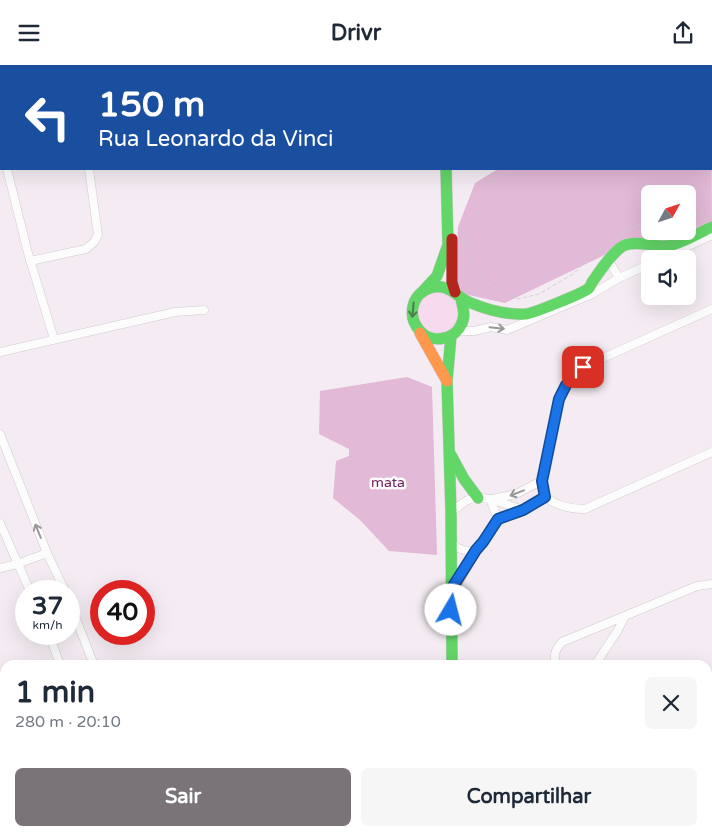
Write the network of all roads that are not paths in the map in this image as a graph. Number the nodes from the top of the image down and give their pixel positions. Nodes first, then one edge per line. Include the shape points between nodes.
1 (7, 170) edge
2 (89, 170) edge
3 (446, 170) edge
4 (450, 170) edge
5 (712, 227) edge
6 (712, 235) edge
7 (677, 247) junction
8 (673, 250) edge
9 (30, 261) junction
10 (609, 261) junction
11 (641, 268) edge
12 (619, 278) junction
13 (590, 291) junction
14 (421, 292) junction
15 (458, 295) junction
16 (712, 309) edge
17 (204, 310) dead end
18 (420, 331) junction
19 (454, 334) junction
20 (54, 339) junction
21 (0, 353) edge
22 (448, 381) junction
23 (0, 434) edge
24 (448, 447) junction
25 (712, 452) edge
26 (542, 481) junction
27 (478, 497) junction
28 (545, 497) junction
29 (490, 499) junction
30 (523, 510) junction
31 (452, 512) junction
32 (498, 519) junction
33 (0, 523) edge
34 (450, 543) junction
35 (476, 550) junction
36 (47, 553) junction
37 (17, 564) junction
38 (0, 567) edge
39 (25, 580) edge
40 (60, 580) edge
41 (712, 585) edge
42 (450, 591) junction
43 (624, 618) junction
44 (80, 629) edge
45 (52, 645) edge
46 (58, 660) edge
47 (92, 660) edge
48 (452, 660) edge
49 (555, 660) edge
50 (598, 660) edge

1 - 9 street
2 - 9 street via 98,235 94,242 86,249
3 - 14 street via 448,245 437,276
4 - 15 street via 452,282
5 - 7 street
6 - 7 street
7 - 8 street
7 - 10 street via 641,242 624,245
9 - 20 street
10 - 12 street
10 - 13 street via 592,282
11 - 12 street
12 - 13 street
13 - 15 street via 532,314 483,309
19 -> 13 street via 491,327 507,329
14 - 15 street via 438,286 447,287
14 -> 18 street via 412,308 415,325
15 - 19 street via 465,317
16 - 26 street via 583,367 566,385 559,399
17 - 20 street via 175,312
18 - 19 street via 434,339
18 - 22 street
19 - 22 street
20 - 21 street
22 - 24 street
36 -> 23 street
24 - 27 street
24 - 31 street
25 - 28 street via 585,509 565,507
26 - 28 street
26 -> 29 street via 516,494
27 - 29 street
27 - 31 street via 469,499
28 - 30 street
29 - 30 street
29 - 32 street
30 - 32 street
31 - 34 street
32 - 35 street
33 - 37 street
34 - 35 street via 467,551
34 - 42 street
35 - 42 street
36 - 37 street
36 - 40 street
37 - 38 street
37 - 39 street
41 - 43 street via 697,586
42 - 48 street
43 - 49 street via 562,642 556,649
43 - 50 street
44 - 47 street
45 - 46 street

